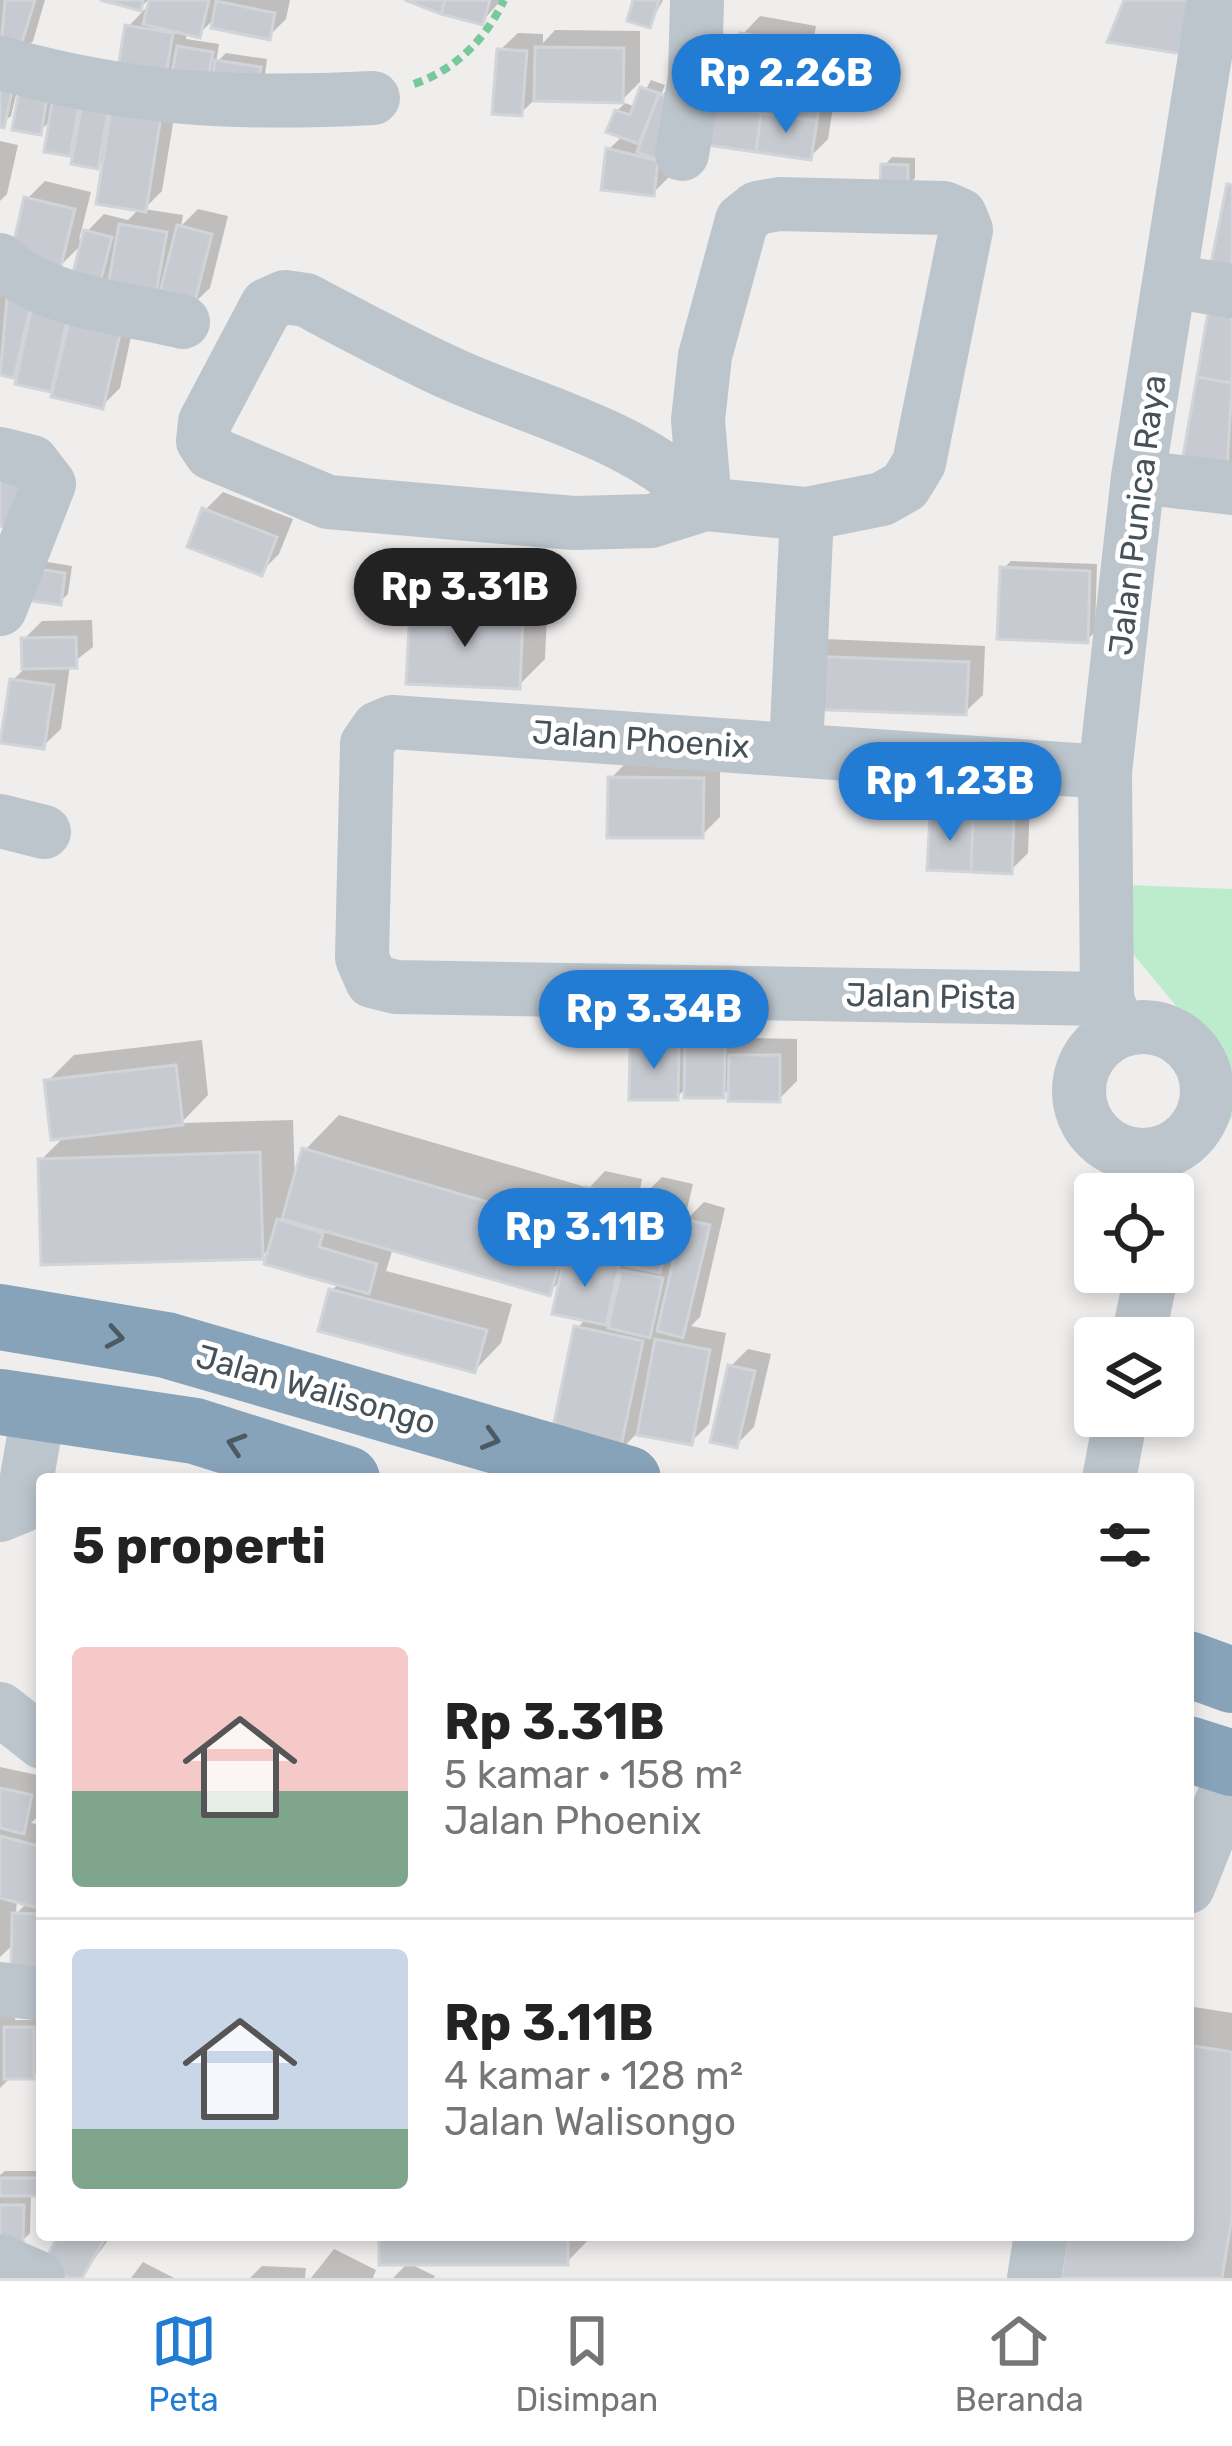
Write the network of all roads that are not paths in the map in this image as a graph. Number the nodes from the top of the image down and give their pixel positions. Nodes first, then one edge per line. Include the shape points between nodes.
1 (1214, 0) edge
2 (695, 24) edge
3 (0, 63) edge
4 (1217, 65) edge
5 (373, 98) road end
6 (682, 154) dead end
7 (0, 260) edge
8 (1170, 281) junction
9 (1232, 291) edge
10 (184, 322) dead end
11 (0, 454) edge
12 (1138, 477) junction
13 (1232, 488) edge
14 (704, 504) junction
15 (794, 514) junction
16 (0, 609) edge
17 (784, 748) junction
18 (1105, 772) junction
19 (396, 988) joint
20 (1113, 1015) junction
21 (1168, 1173) edge
22 (0, 1317) edge
23 (1117, 1437) edge
24 (19, 1451) edge
25 (328, 1473) edge
26 (607, 1473) edge
27 (1109, 1473) edge
28 (1194, 1666) edge
29 (1232, 1681) edge
30 (0, 1709) edge
31 (36, 1737) edge
32 (1194, 1751) edge
33 (1232, 1763) edge
34 (1232, 1775) edge
35 (1194, 1872) edge
36 (0, 1989) edge
37 (36, 1993) edge
38 (1040, 2241) edge
39 (1034, 2278) edge

1 - 4 street, Jalan Punica Raya
2 - 6 street
3 - 5 street via 95,89 198,101
4 - 8 street, Jalan Punica Raya
7 - 10 street via 41,287
8 - 9 street
8 - 12 street, Jalan Punica Raya
11 - 16 street via 32,462 50,484
12 - 13 street
12 - 18 street, Jalan Punica Raya
14 - 14 street via 684,482 613,441 452,374 306,300 267,305 205,422 211,453 328,502 574,523 651,521
14 - 15 street
14 - 15 street via 698,420 705,356 742,220 779,204 944,208 960,215 966,230 919,464 882,499
15 - 17 street
17 - 18 street, Jalan Phoenix
17 - 19 street, Jalan Phoenix via 392,722 378,728 367,744 362,958 372,981
18 - 20 street, Jalan Punica Raya
19 - 20 street, Jalan Pista
20 - 21 street via 1083,1066 1083,1115 1096,1137
20 - 21 street via 1169,1031 1204,1067 1204,1117
22 -> 26 highway, Jalan Walisongo via 166,1345
23 - 27 street
25 -> 24 highway via 195,1431
28 - 29 highway
30 - 31 street
32 - 33 highway
34 - 35 street
36 - 37 street
38 - 39 street

